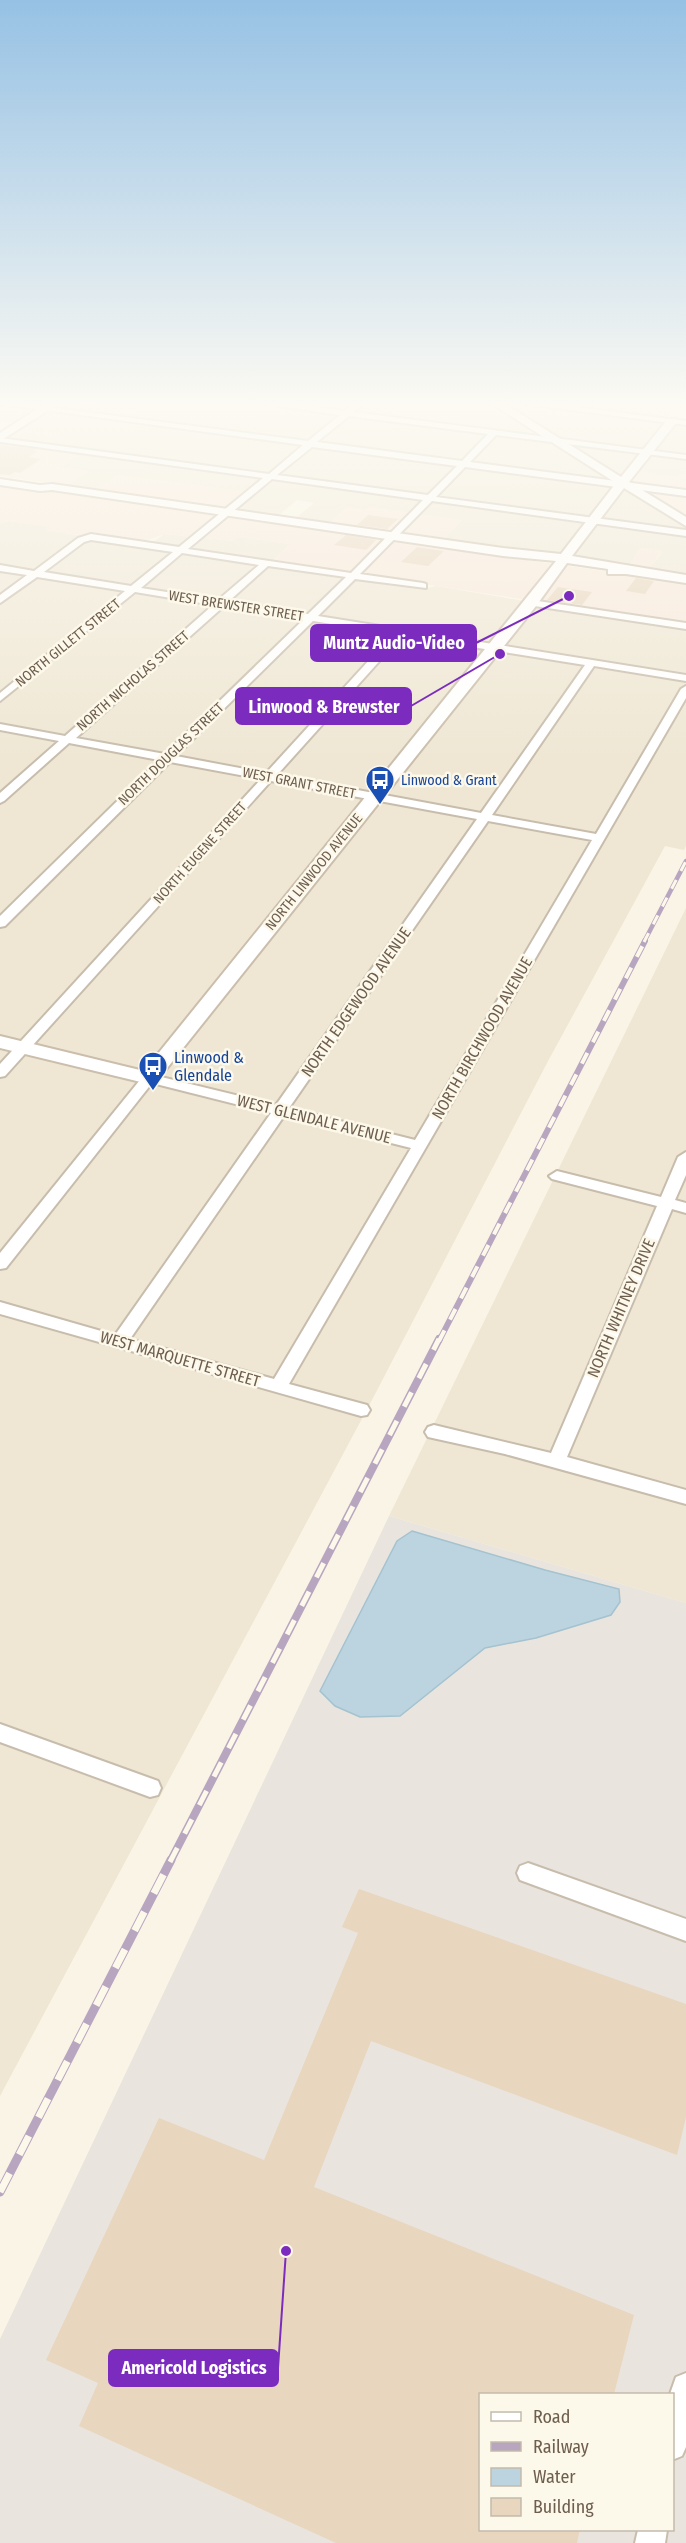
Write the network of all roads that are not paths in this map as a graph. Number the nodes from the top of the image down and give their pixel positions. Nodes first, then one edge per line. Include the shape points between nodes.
1 (216, 523) edge
2 (302, 523) edge
3 (406, 523) edge
4 (591, 523) edge
5 (605, 523) edge
6 (686, 533) edge
7 (393, 536) junction
8 (183, 550) junction
9 (563, 561) junction
10 (266, 563) junction
11 (0, 568) edge
12 (35, 574) junction
13 (353, 576) junction
14 (686, 579) edge
15 (423, 586) dead end
16 (134, 590) junction
17 (0, 600) edge
18 (531, 603) junction
19 (221, 604) junction
20 (310, 618) junction
21 (686, 626) edge
22 (400, 632) junction
23 (495, 647) junction
24 (592, 662) junction
25 (686, 678) edge
26 (686, 689) edge
27 (0, 698) edge
28 (0, 727) edge
29 (67, 739) junction
30 (167, 758) junction
31 (270, 777) junction
32 (375, 797) junction
33 (0, 799) edge
34 (484, 817) junction
35 (599, 838) junction
36 (0, 923) edge
37 (0, 1042) edge
38 (23, 1048) junction
39 (0, 1073) edge
40 (149, 1078) junction
41 (280, 1110) junction
42 (419, 1145) junction
43 (686, 1157) edge
44 (557, 1176) dead end
45 (665, 1203) junction
46 (686, 1208) edge
47 (0, 1264) edge
48 (0, 1308) edge
49 (119, 1342) junction
50 (278, 1388) junction
51 (361, 1410) dead end
52 (434, 1432) dead end
53 (557, 1460) junction
54 (686, 1497) edge
55 (0, 1734) edge
56 (150, 1788) dead end
57 (528, 1873) dead end
58 (686, 1930) edge
59 (686, 2387) edge
60 (674, 2438) edge

1 - 8 street, NORTH GILLETT STREET
2 - 7 street
3 - 7 street, NORTH DOUGLAS STREET
4 - 9 street, NORTH LINWOOD AVENUE
5 - 6 street
7 - 9 street
7 - 13 street, NORTH DOUGLAS STREET
8 - 10 street
8 - 12 street via 87,538
8 - 16 street, NORTH GILLETT STREET
9 - 14 street
9 - 18 street, NORTH LINWOOD AVENUE
10 - 13 street
10 - 19 street, NORTH NICHOLAS STREET
11 - 12 street, WEST BREWSTER STREET
12 - 16 street, WEST BREWSTER STREET
12 - 17 street
13 - 15 street
13 - 20 street, NORTH DOUGLAS STREET
16 - 19 street, WEST BREWSTER STREET
16 - 27 street, NORTH GILLETT STREET
18 - 21 street
18 - 23 street, NORTH LINWOOD AVENUE
19 - 20 street, WEST BREWSTER STREET
19 - 29 street, NORTH NICHOLAS STREET
20 - 22 street, WEST BREWSTER STREET
20 - 30 street, NORTH DOUGLAS STREET
22 - 23 street, WEST BREWSTER STREET
22 - 31 street, NORTH EUGENE STREET
23 - 24 street, WEST BREWSTER STREET
23 - 32 street, NORTH LINWOOD AVENUE
24 - 25 street, WEST BREWSTER STREET
24 - 34 street, NORTH EDGEWOOD AVENUE
26 - 35 street, NORTH BIRCHWOOD AVENUE
28 - 29 street, WEST GRANT STREET
29 - 30 street, WEST GRANT STREET
29 - 33 street, NORTH NICHOLAS STREET
30 - 31 street, WEST GRANT STREET
30 - 36 street, NORTH DOUGLAS STREET
31 - 32 street, WEST GRANT STREET
31 - 38 street, NORTH EUGENE STREET
32 - 34 street, WEST GRANT STREET
32 - 40 street, NORTH LINWOOD AVENUE
34 - 35 street, WEST GRANT STREET
34 - 41 street, NORTH EDGEWOOD AVENUE
35 - 42 street, NORTH BIRCHWOOD AVENUE
37 - 38 street, WEST GLENDALE AVENUE
38 - 39 street, NORTH EUGENE STREET
38 - 40 street, WEST GLENDALE AVENUE
40 - 41 street, WEST GLENDALE AVENUE
40 - 47 street, NORTH LINWOOD AVENUE
41 - 42 street, WEST GLENDALE AVENUE
41 - 49 street, NORTH EDGEWOOD AVENUE
42 - 50 street, NORTH BIRCHWOOD AVENUE
43 - 45 street, NORTH WHITNEY DRIVE
44 - 45 street
45 - 46 street
45 - 53 street, NORTH WHITNEY DRIVE
48 - 49 street, WEST MARQUETTE STREET
49 - 50 street, WEST MARQUETTE STREET
50 - 51 street, WEST MARQUETTE STREET
52 - 53 street
53 - 54 street
55 - 56 street
57 - 58 street
59 - 60 street

